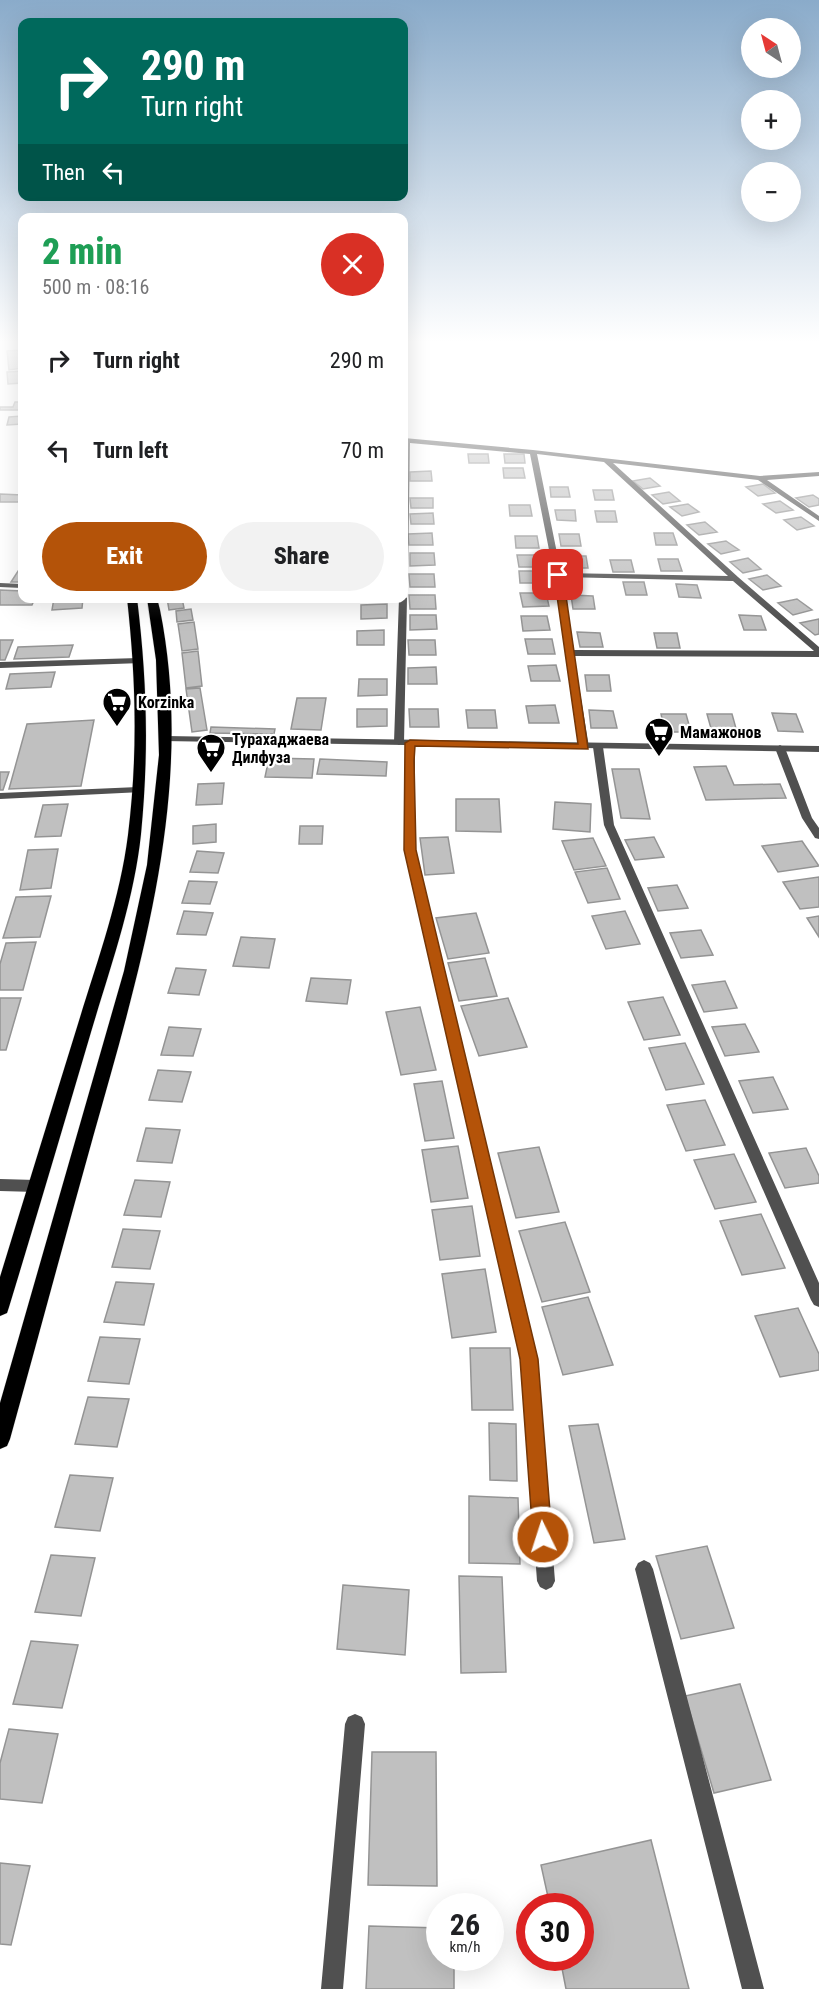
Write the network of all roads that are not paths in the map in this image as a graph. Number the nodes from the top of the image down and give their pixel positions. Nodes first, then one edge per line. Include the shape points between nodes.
1 (408, 441) edge
2 (533, 452) junction
3 (606, 460) junction
4 (819, 474) edge
5 (760, 478) junction
6 (819, 519) edge
7 (558, 575) junction
8 (735, 579) junction
9 (0, 585) edge
10 (18, 586) edge
11 (133, 603) edge
12 (153, 603) edge
13 (403, 603) edge
14 (571, 653) junction
15 (819, 653) edge
16 (139, 661) junction
17 (0, 665) edge
18 (166, 739) junction
19 (405, 743) junction
20 (584, 747) junction
21 (598, 747) junction
22 (780, 748) junction
23 (819, 749) edge
24 (138, 790) junction
25 (0, 796) edge
26 (819, 836) edge
27 (0, 1185) edge
28 (36, 1186) junction
29 (819, 1300) edge
30 (0, 1307) edge
31 (0, 1438) edge
32 (644, 1569) dead end
33 (546, 1581) dead end
34 (355, 1724) dead end
35 (333, 1989) edge
36 (753, 1989) edge

1 - 2 street
2 - 3 street
2 - 7 street
3 - 5 street
3 - 8 street
4 - 5 street
5 - 6 street
7 - 8 street
7 - 14 street
8 - 15 street
9 - 10 street
11 - 16 main road
12 - 18 main road via 163,668
13 - 19 street
14 - 15 street
14 - 20 street
16 - 17 street
16 - 24 main road via 142,743
18 - 19 street
18 - 31 main road via 161,829 148,903 129,983
19 - 20 street
19 - 33 street via 410,850 529,1359
20 - 21 street
21 - 22 street
21 - 29 street via 609,825
22 - 23 street
22 - 26 street via 807,818
24 - 25 street
24 - 28 main road via 125,887
27 - 28 street
28 - 30 main road
32 - 36 street
34 - 35 street

